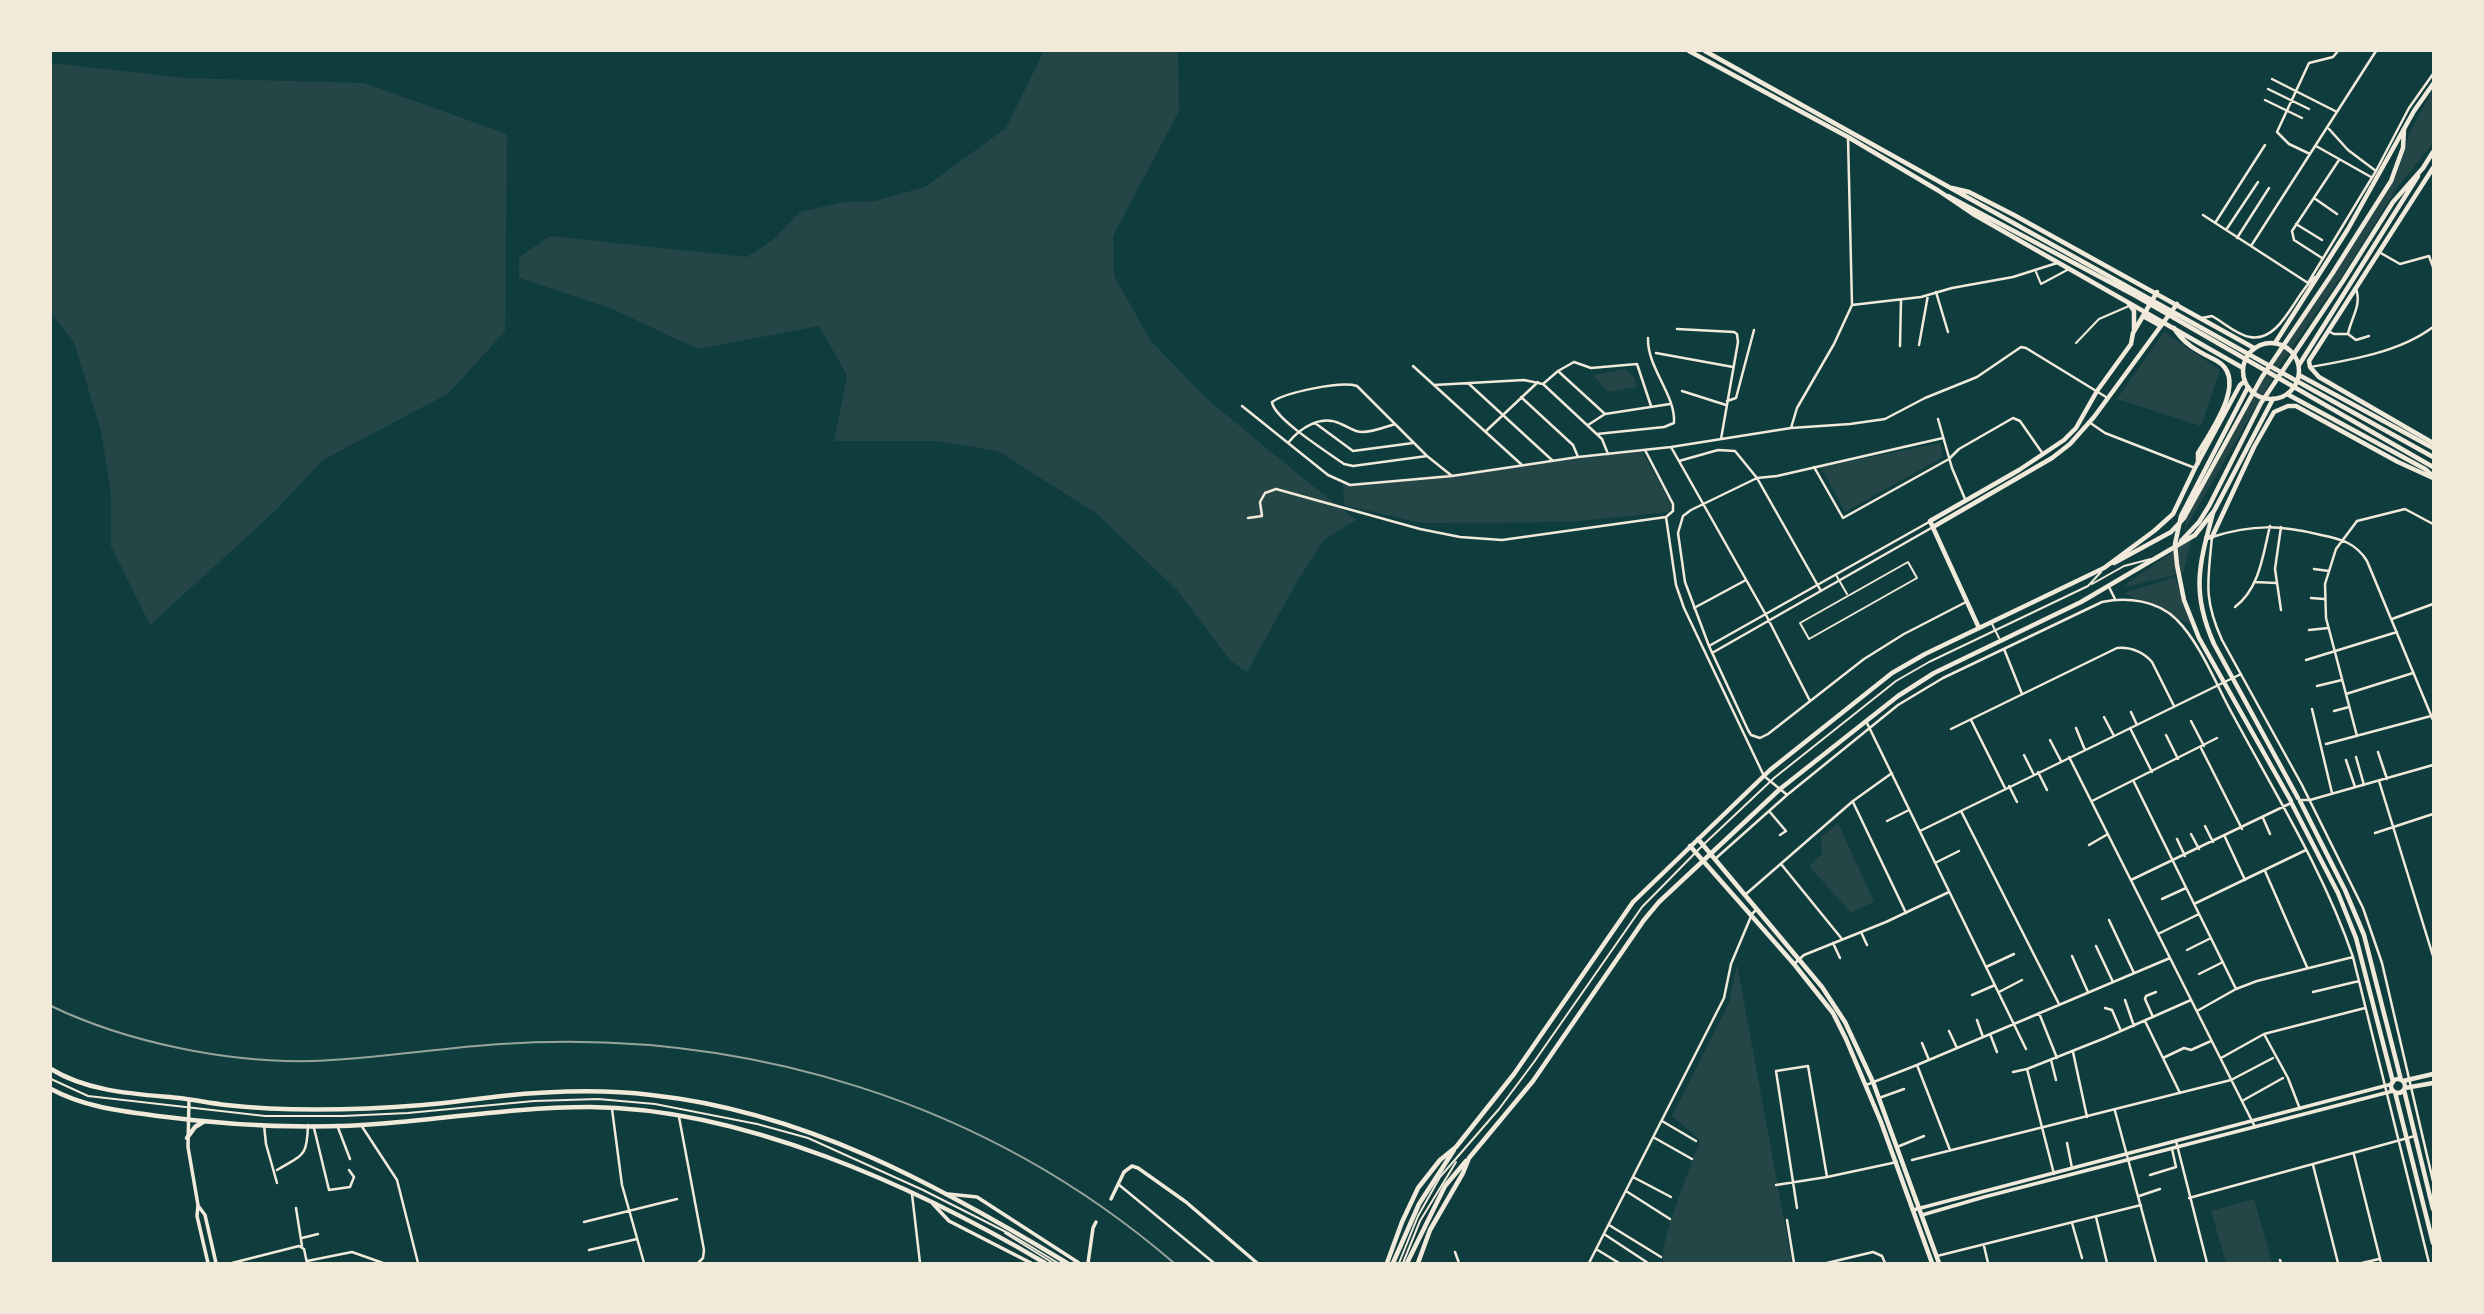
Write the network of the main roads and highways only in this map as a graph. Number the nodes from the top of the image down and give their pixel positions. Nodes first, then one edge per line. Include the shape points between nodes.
1 (1689, 51) edge
2 (1705, 51) edge
3 (2433, 84) edge
4 (2404, 129) junction
5 (1850, 135) junction
6 (2433, 152) edge
7 (2433, 167) edge
8 (2423, 168) junction
9 (1945, 186) junction
10 (1939, 191) junction
11 (2157, 292) junction
12 (2124, 299) junction
13 (2177, 304) junction
14 (2145, 313) junction
15 (2163, 324) junction
16 (2174, 327) junction
17 (2133, 333) junction
18 (2275, 343) junction
19 (2254, 348) junction
20 (2127, 349) junction
21 (2137, 356) junction
22 (2299, 365) junction
23 (2243, 368) junction
24 (2299, 374) junction
25 (2245, 381) junction
26 (2248, 387) junction
27 (2287, 394) junction
28 (2273, 399) junction
29 (2433, 445) edge
30 (2433, 457) edge
31 (2196, 466) junction
32 (2433, 467) edge
33 (2433, 477) edge
34 (2214, 511) junction
35 (1933, 527) junction
36 (2209, 538) junction
37 (2178, 545) junction
38 (2104, 568) junction
39 (1979, 628) junction
40 (2299, 799) junction
41 (2292, 803) junction
42 (1698, 839) junction
43 (1690, 846) junction
44 (1711, 854) junction
45 (1715, 859) junction
46 (1701, 860) junction
47 (1706, 866) junction
48 (1797, 962) junction
49 (51, 1069) edge
50 (2433, 1074) edge
51 (2404, 1081) junction
52 (2392, 1083) junction
53 (2433, 1083) edge
54 (51, 1089) edge
55 (2407, 1089) junction
56 (2394, 1092) junction
57 (204, 1122) junction
58 (187, 1138) road end
59 (1456, 1147) junction
60 (1469, 1158) junction
61 (2433, 1209) edge
62 (2433, 1243) edge
63 (1045, 1263) edge
64 (1067, 1263) edge
65 (1387, 1263) edge
66 (1393, 1263) edge
67 (1403, 1263) edge
68 (1418, 1263) edge
69 (1932, 1263) edge
70 (1940, 1263) edge

1 - 5 main road
2 - 5 main road
3 - 4 main road
4 - 18 main road
4 - 38 main road via 2403,148 2391,181 2262,377 2184,518 2171,532
5 - 9 main road
5 - 10 main road
6 - 8 main road
7 - 29 main road via 2309,361 2319,377
8 - 22 main road
8 - 37 main road via 2393,202 2261,403 2209,506
9 - 11 main road via 1969,192
9 - 30 main road
10 - 12 main road
10 - 32 main road via 2136,296
11 - 13 main road
11 - 14 main road
12 - 14 main road
12 - 17 main road via 2135,317
13 - 15 main road
13 - 19 main road
14 - 15 main road
14 - 17 main road
15 - 16 main road
15 - 21 main road
16 - 23 main road
16 - 31 main road via 2182,341 2224,366 2230,378 2228,396 2198,453
17 - 20 main road
18 - 19 main road
18 - 22 main road via 2291,350
19 - 23 main road
20 - 21 main road
20 - 35 main road via 2076,428 2044,455 1930,521
21 - 35 main road via 2070,444
22 - 24 main road
23 - 25 main road
24 - 27 main road
24 - 29 main road
25 - 26 main road
25 - 31 main road
26 - 28 main road
26 - 41 main road via 2181,516 2177,565 2199,638
27 - 28 main road
27 - 33 main road
28 - 34 main road
31 - 38 main road via 2173,514
33 - 36 main road via 2296,406 2288,406 2274,412
34 - 36 main road
34 - 37 main road via 2195,535
35 - 39 main road
36 - 40 main road via 2198,590 2210,635
37 - 44 main road via 2109,587 1924,679 1780,789
38 - 39 main road
39 - 42 main road via 1892,673 1764,776
40 - 41 main road via 2294,797
40 - 51 main road via 2364,935
41 - 52 main road via 2356,938
42 - 43 main road
42 - 44 main road
43 - 46 main road
43 - 59 main road via 1633,902 1514,1074
44 - 45 main road
44 - 46 main road
45 - 47 main road
45 - 48 main road
46 - 47 main road
46 - 60 main road via 1644,919 1534,1080
47 - 48 main road
48 - 69 main road via 1833,1013 1866,1085
48 - 70 main road via 1845,1022 1873,1082
49 - 64 main road via 83,1085 228,1105 318,1109 423,1105 566,1092 679,1099 774,1120 859,1151 925,1181
50 - 51 main road
51 - 52 main road
51 - 55 main road
52 - 56 main road
53 - 55 main road
54 - 57 main road via 72,1101 99,1107
55 - 56 main road
55 - 61 main road
56 - 62 main road
57 - 58 main road
57 - 63 main road via 361,1125 548,1108 612,1108 679,1117 735,1128 833,1158
59 - 65 main road via 1418,1188
59 - 66 main road via 1419,1204
60 - 67 main road via 1445,1186
60 - 68 main road via 1430,1230

